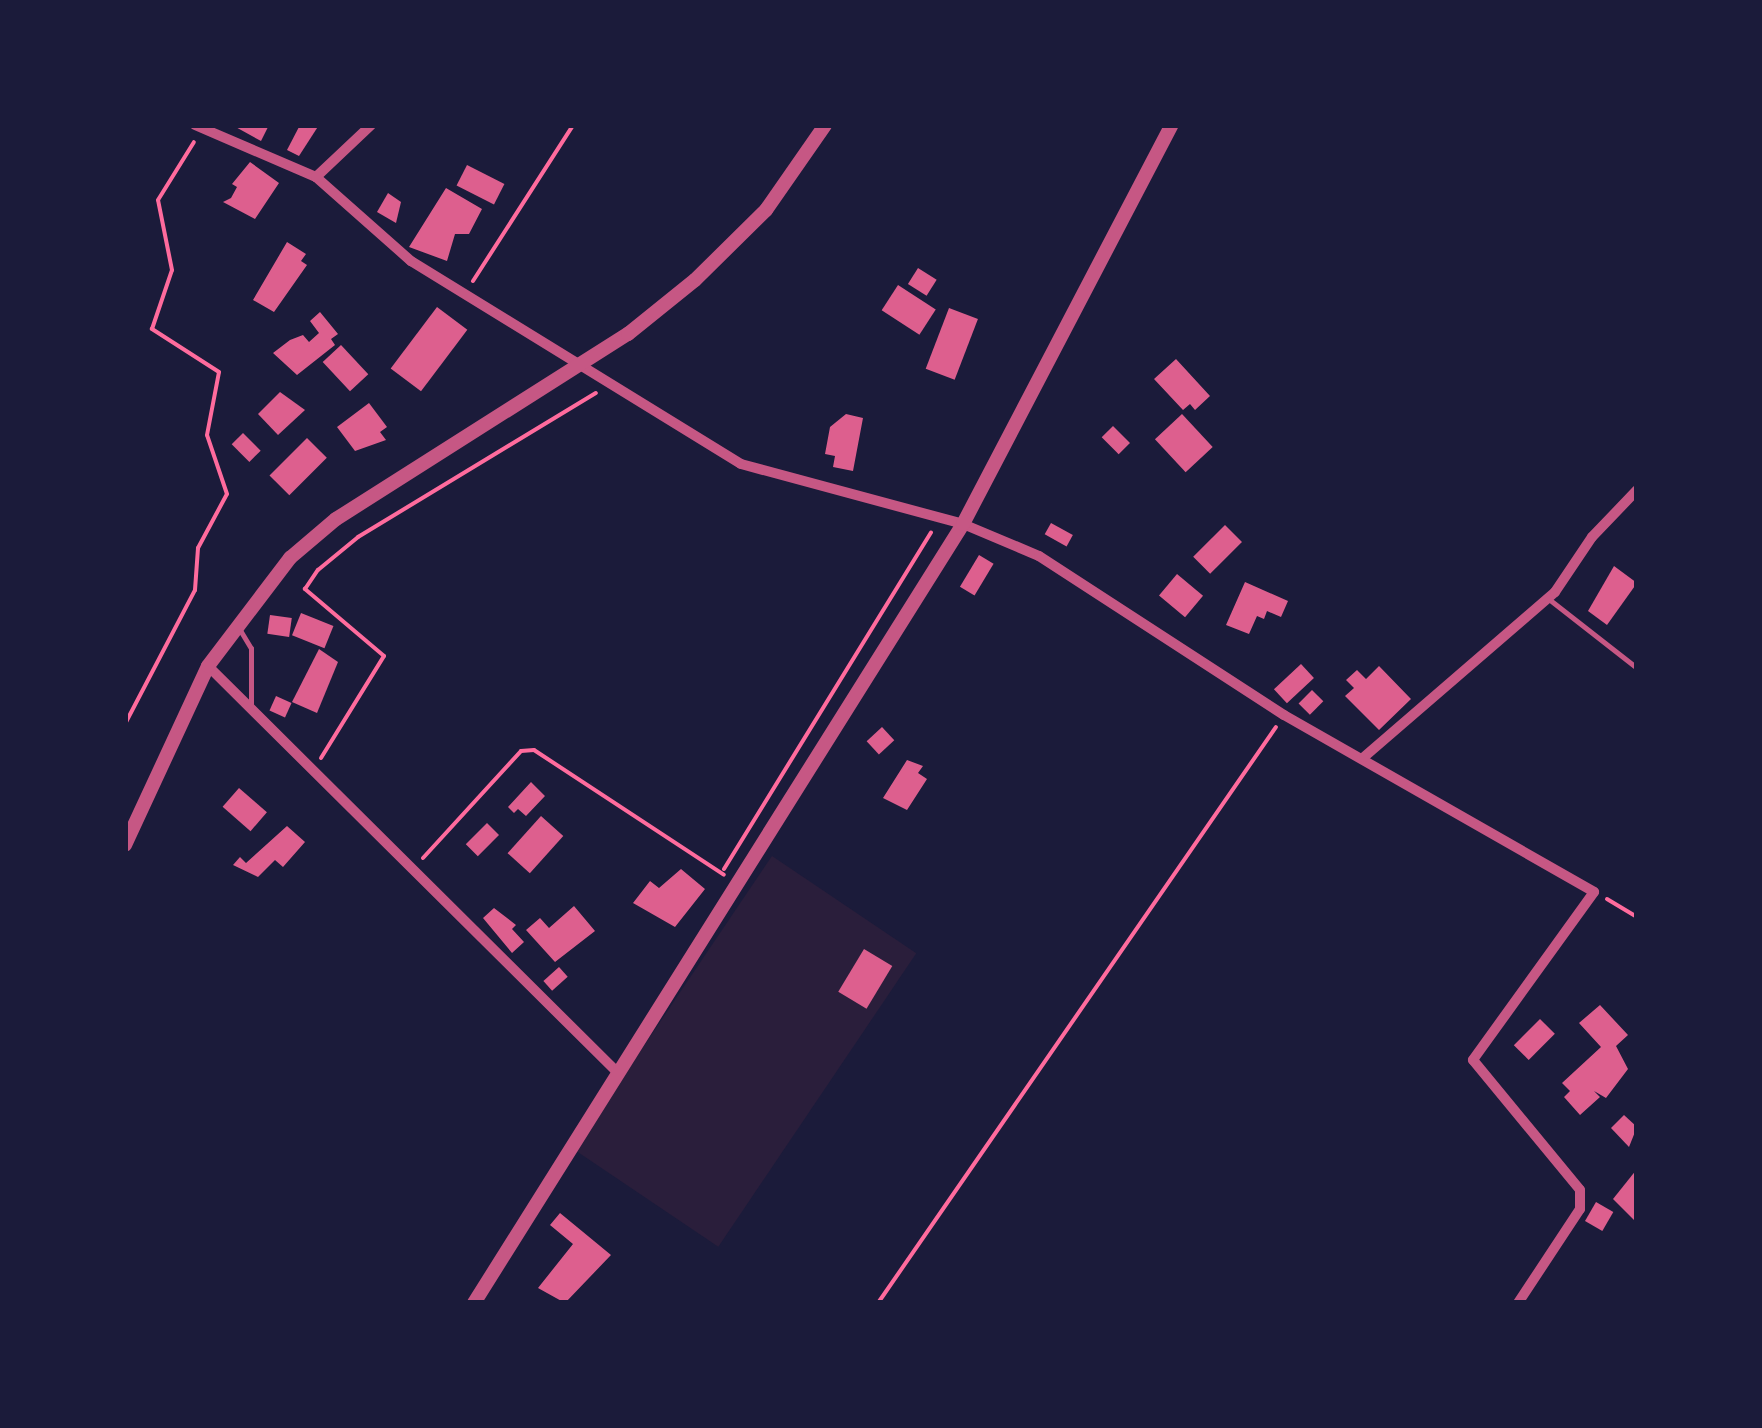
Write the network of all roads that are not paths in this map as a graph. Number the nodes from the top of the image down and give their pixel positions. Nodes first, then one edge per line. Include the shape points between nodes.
1 (370, 125) edge
2 (824, 125) edge
3 (1172, 125) edge
4 (198, 127) edge
5 (316, 177) junction
6 (578, 365) junction
7 (1637, 490) edge
8 (963, 524) junction
9 (1547, 598) junction
10 (236, 624) junction
11 (208, 666) junction
12 (1637, 668) edge
13 (251, 708) junction
14 (1364, 757) junction
15 (125, 845) edge
16 (618, 1072) junction
17 (474, 1303) edge
18 (1518, 1303) edge

1 - 5 street
2 - 6 street via 766,210 695,280
3 - 8 street
4 - 5 street
5 - 6 street via 388,244
6 - 8 street via 741,464
6 - 10 street via 336,518 290,558
7 - 9 street
8 - 14 street via 1040,556 1284,715
8 - 16 street
9 - 12 lane
9 - 14 street
10 - 11 street
10 - 13 lane via 251,648
11 - 13 street
11 - 15 street
13 - 16 street
14 - 18 street via 1594,892 1473,1060 1580,1190 1580,1209
16 - 17 street

